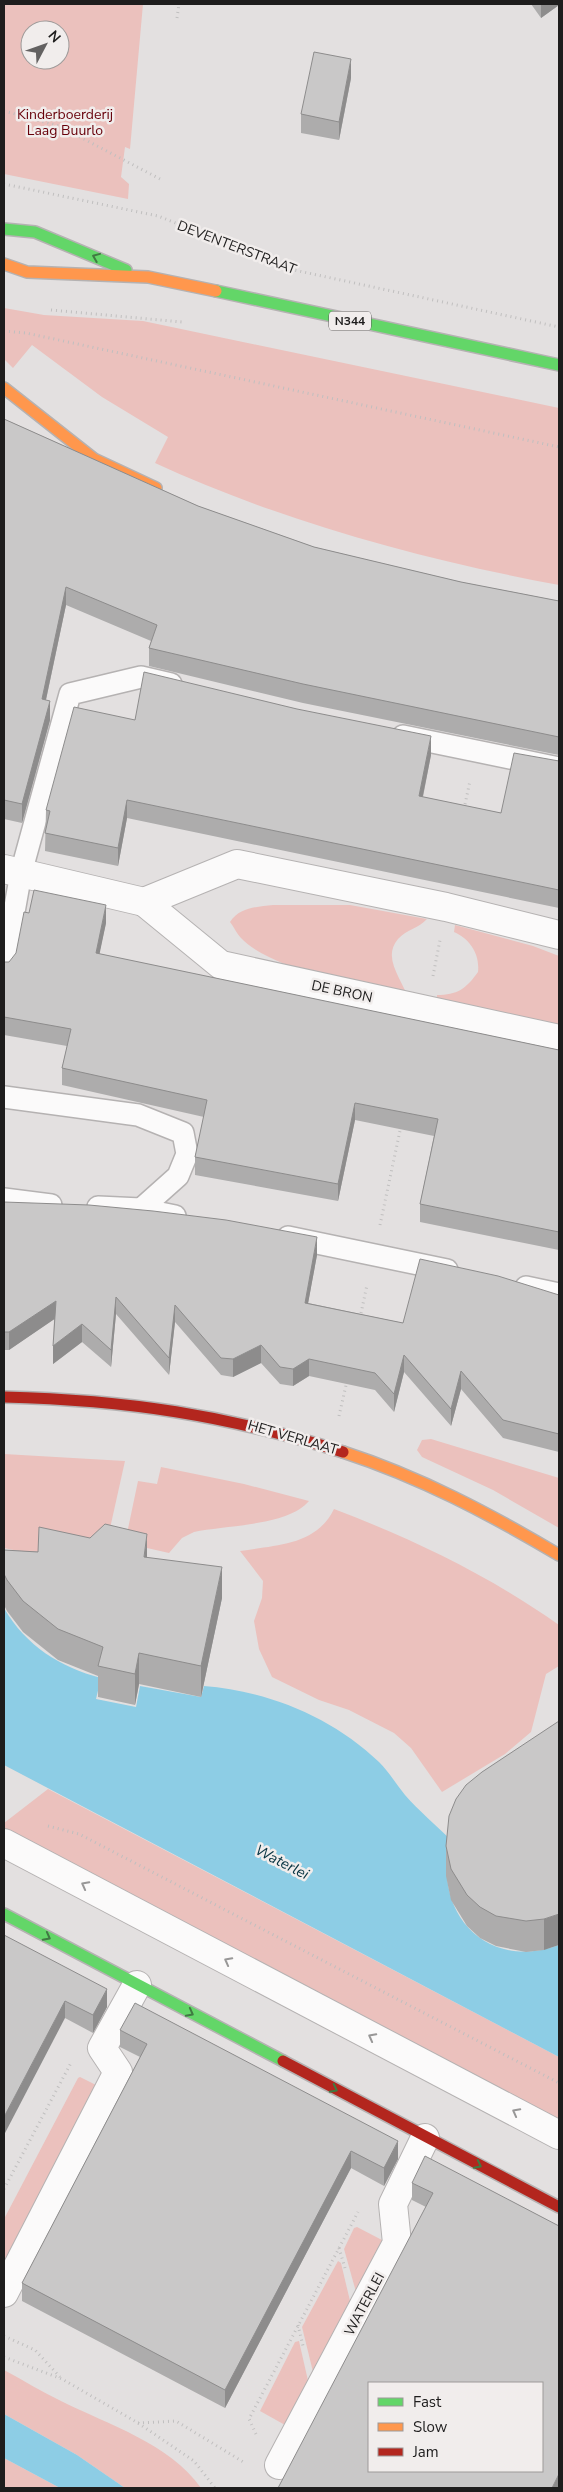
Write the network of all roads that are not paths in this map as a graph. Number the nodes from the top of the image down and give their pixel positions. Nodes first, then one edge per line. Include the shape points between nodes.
1 (4, 229) edge
2 (4, 264) edge
3 (141, 276) junction
4 (559, 365) edge
5 (4, 388) edge
6 (170, 494) edge
7 (188, 688) edge
8 (386, 732) edge
9 (559, 768) edge
10 (12, 871) edge
11 (144, 902) junction
12 (559, 935) edge
13 (4, 968) edge
14 (559, 1039) edge
15 (4, 1097) edge
16 (4, 1199) edge
17 (141, 1209) junction
18 (198, 1220) edge
19 (265, 1232) edge
20 (467, 1274) edge
21 (504, 1282) edge
22 (559, 1294) edge
23 (4, 1397) edge
24 (559, 1555) edge
25 (4, 1843) edge
26 (4, 1914) edge
27 (136, 1985) junction
28 (559, 2135) edge
29 (425, 2138) junction
30 (559, 2207) edge
31 (4, 2293) edge
32 (274, 2466) road end

3 -> 1 street, N344 via 35,232
2 - 3 street, N344 via 27,272
3 - 4 street, N344
5 - 6 street via 94,459
7 - 10 lane via 141,677 70,694
8 - 9 lane
10 - 11 street, DE BRON
10 - 13 lane
11 - 12 street via 237,864 446,907
11 - 14 street, DE BRON via 220,965
15 - 17 lane via 138,1115 183,1133 187,1154 178,1176
16 - 17 lane via 34,1205
17 - 18 lane
19 - 20 lane
21 - 22 lane
23 - 24 street, HET VERLAAT via 123,1402 201,1414 282,1433 343,1451 427,1485 506,1524
28 -> 25 street
26 -> 27 street
27 -> 29 street
27 - 31 street via 102,2048 118,2072
29 -> 30 street
29 - 32 street, WATERLEI via 393,2204 397,2243

